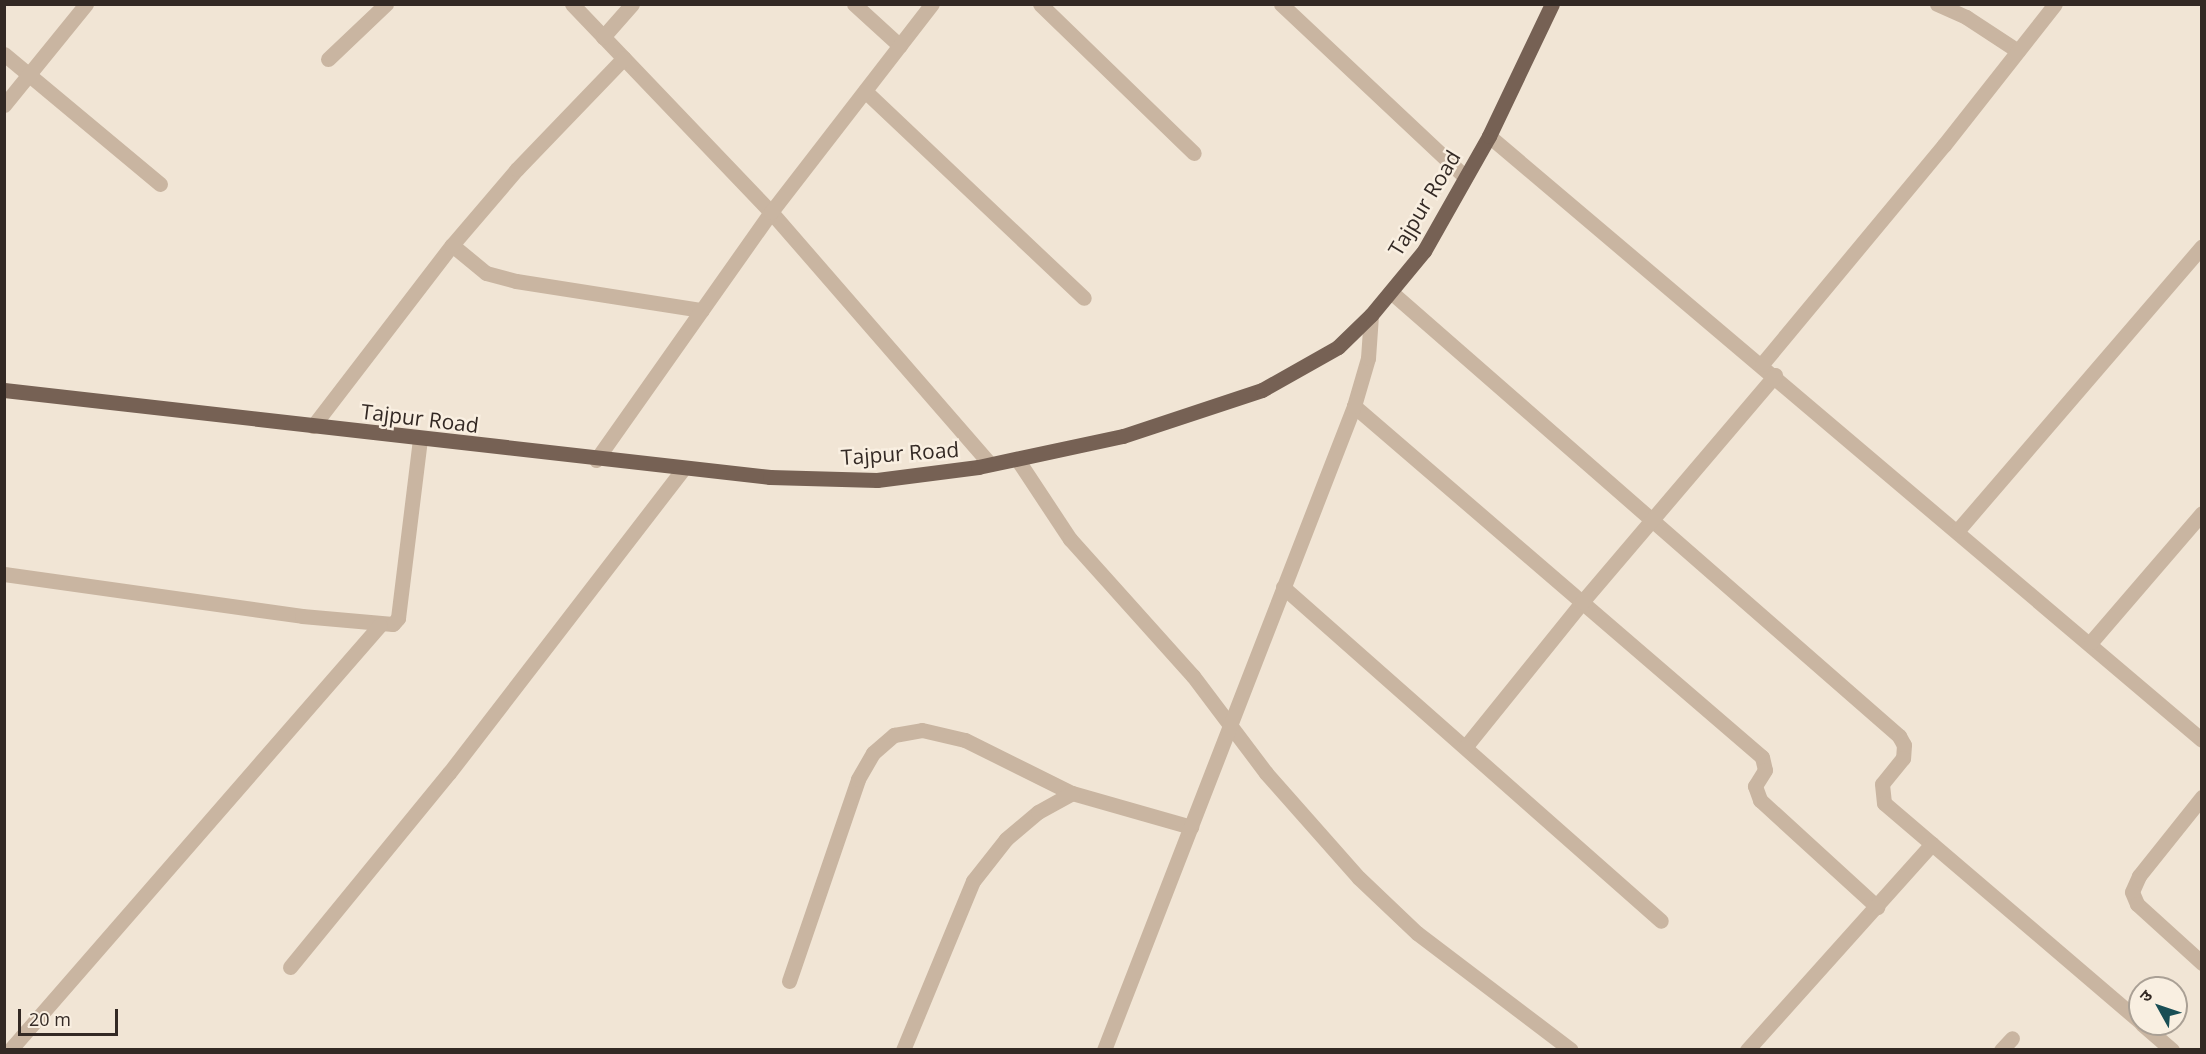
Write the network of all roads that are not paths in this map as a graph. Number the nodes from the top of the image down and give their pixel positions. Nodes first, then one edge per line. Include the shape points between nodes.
1 (86, 4) edge
2 (386, 4) edge
3 (572, 4) edge
4 (632, 4) edge
5 (854, 4) edge
6 (932, 4) edge
7 (1041, 4) edge
8 (1281, 4) edge
9 (1552, 4) edge
10 (1937, 4) edge
11 (2055, 4) edge
12 (603, 37) junction
13 (900, 46) junction
14 (2018, 51) junction
15 (4, 54) edge
16 (624, 58) junction
17 (328, 59) dead end
18 (29, 75) junction
19 (865, 91) junction
20 (4, 105) edge
21 (1489, 136) junction
22 (1194, 153) dead end
23 (1465, 177) junction
24 (160, 184) dead end
25 (771, 212) junction
26 (452, 245) junction
27 (2202, 246) edge
28 (1391, 292) junction
29 (1084, 298) dead end
30 (702, 310) junction
31 (1371, 315) junction
32 (1762, 364) junction
33 (1775, 375) junction
34 (4, 390) edge
35 (1354, 406) junction
36 (313, 426) junction
37 (420, 440) junction
38 (1017, 459) junction
39 (596, 460) junction
40 (990, 464) junction
41 (682, 470) junction
42 (2202, 513) edge
43 (1651, 521) junction
44 (1958, 530) junction
45 (4, 574) edge
46 (1283, 587) junction
47 (1582, 602) junction
48 (380, 624) junction
49 (2091, 642) junction
50 (1231, 723) junction
51 (2202, 740) edge
52 (1466, 746) junction
53 (1072, 793) junction
54 (2202, 797) edge
55 (1191, 827) junction
56 (1932, 844) junction
57 (1877, 907) junction
58 (1661, 921) dead end
59 (2202, 963) edge
60 (290, 967) dead end
61 (789, 981) dead end
62 (2128, 1012) edge
63 (2156, 1036) edge
64 (2012, 1038) dead end
65 (10, 1050) edge
66 (903, 1050) edge
67 (1104, 1050) edge
68 (1571, 1050) edge
69 (1747, 1050) edge
70 (2001, 1050) edge
71 (2172, 1050) edge

1 - 18 street
2 - 17 street
3 - 12 street
4 - 12 street
5 - 13 street
6 - 13 street
7 - 22 street
8 - 23 street
9 - 21 main road, Tajpur Road
10 - 14 street via 1966,17
11 - 14 street
12 - 16 street
13 - 19 street
14 - 32 street
15 - 18 street
16 - 25 street
16 - 26 street via 517,169
18 - 20 street
18 - 24 street
19 - 25 street
19 - 29 street
21 - 23 main road, Tajpur Road
21 - 32 street
23 - 28 main road, Tajpur Road via 1424,251
25 - 30 street
25 - 40 street
26 - 30 street via 486,273 516,281
26 - 36 street
27 - 44 street
28 - 31 main road, Tajpur Road
28 - 43 street
30 - 39 street
31 - 35 street via 1368,358
31 - 38 main road, Tajpur Road via 1338,348 1263,390 1123,436
32 - 33 street
33 - 43 street
33 - 44 street
34 - 36 main road, Tajpur Road
35 - 46 street
35 - 47 street
36 - 37 main road, Tajpur Road
37 - 39 main road, Tajpur Road
37 - 48 street via 398,618 393,624
38 - 40 main road, Tajpur Road
38 - 50 street via 1070,538
39 - 41 main road, Tajpur Road
40 - 41 main road, Tajpur Road via 877,480
41 - 60 street via 449,773
42 - 49 street
43 - 47 street
43 - 56 street via 1899,736 1904,745 1903,758 1882,784 1880,794 1884,803
44 - 49 street
45 - 48 street
46 - 50 street
46 - 52 street
47 - 52 street
47 - 57 street via 1762,757 1765,770 1755,786 1760,800
48 - 65 street
49 - 51 street
50 - 55 street
50 - 68 street via 1266,773 1392,911
52 - 58 street
53 - 55 street
53 - 61 street via 965,740 922,730 894,735 873,753 858,779
53 - 66 street via 1038,812 1006,839 974,881
54 - 59 street via 2139,876 2132,892 2137,904
55 - 67 street
56 - 57 street
56 - 62 street
57 - 69 street
63 - 71 street
64 - 70 street

